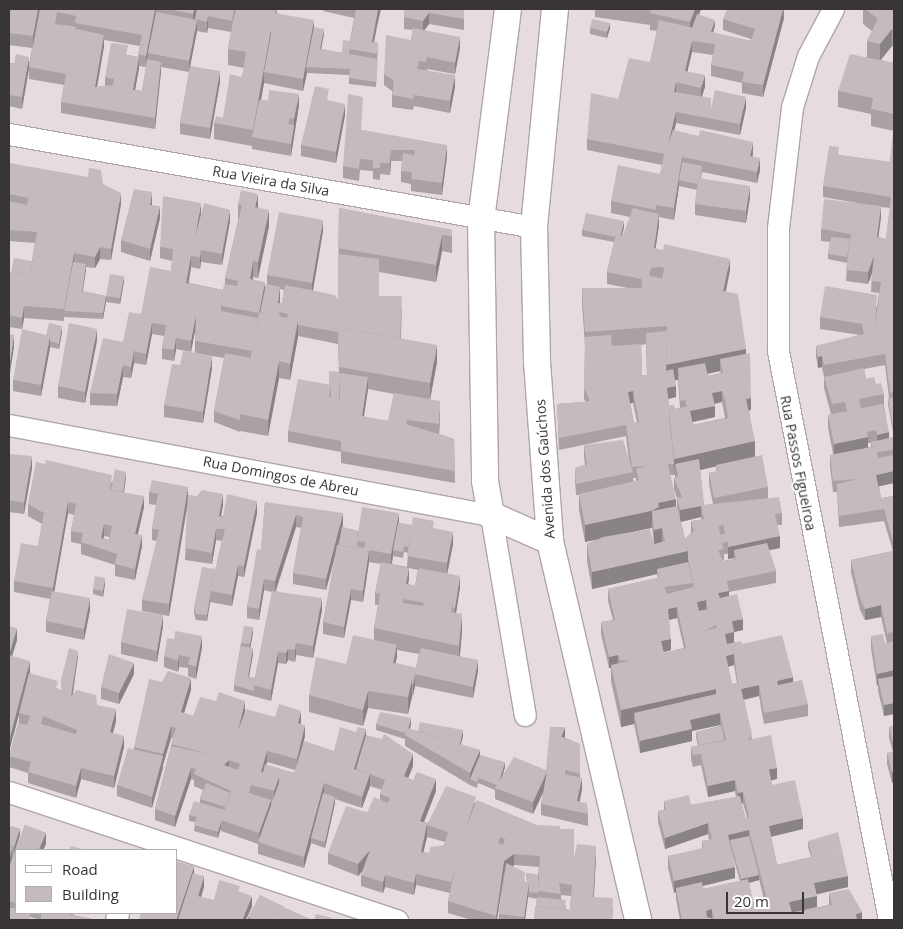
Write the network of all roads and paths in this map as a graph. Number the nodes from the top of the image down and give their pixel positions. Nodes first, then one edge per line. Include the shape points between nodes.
1 (508, 9) edge
2 (555, 9) edge
3 (833, 9) edge
4 (9, 134) edge
5 (481, 219) junction
6 (534, 227) junction
7 (9, 425) edge
8 (491, 515) junction
9 (550, 541) junction
10 (525, 715) dead end
11 (9, 792) edge
12 (136, 843) edge
13 (156, 849) edge
14 (178, 855) edge
15 (889, 909) edge
16 (397, 920) edge
17 (638, 920) edge

1 - 5 street
2 - 6 street, Avenida dos Gaúchos
3 - 15 street, Rua Passos Figueiroa via 808,56 792,107 778,228 778,351
4 - 5 street, Rua Vieira da Silva
5 - 6 street, Rua Vieira da Silva
5 - 8 street via 483,442
6 - 9 street, Avenida dos Gaúchos via 537,362
7 - 8 street, Rua Domingos de Abreu
8 - 9 street, Rua Domingos de Abreu
8 - 10 street
9 - 17 street, Avenida dos Gaúchos
11 - 12 street
12 - 13 street
14 - 16 street

